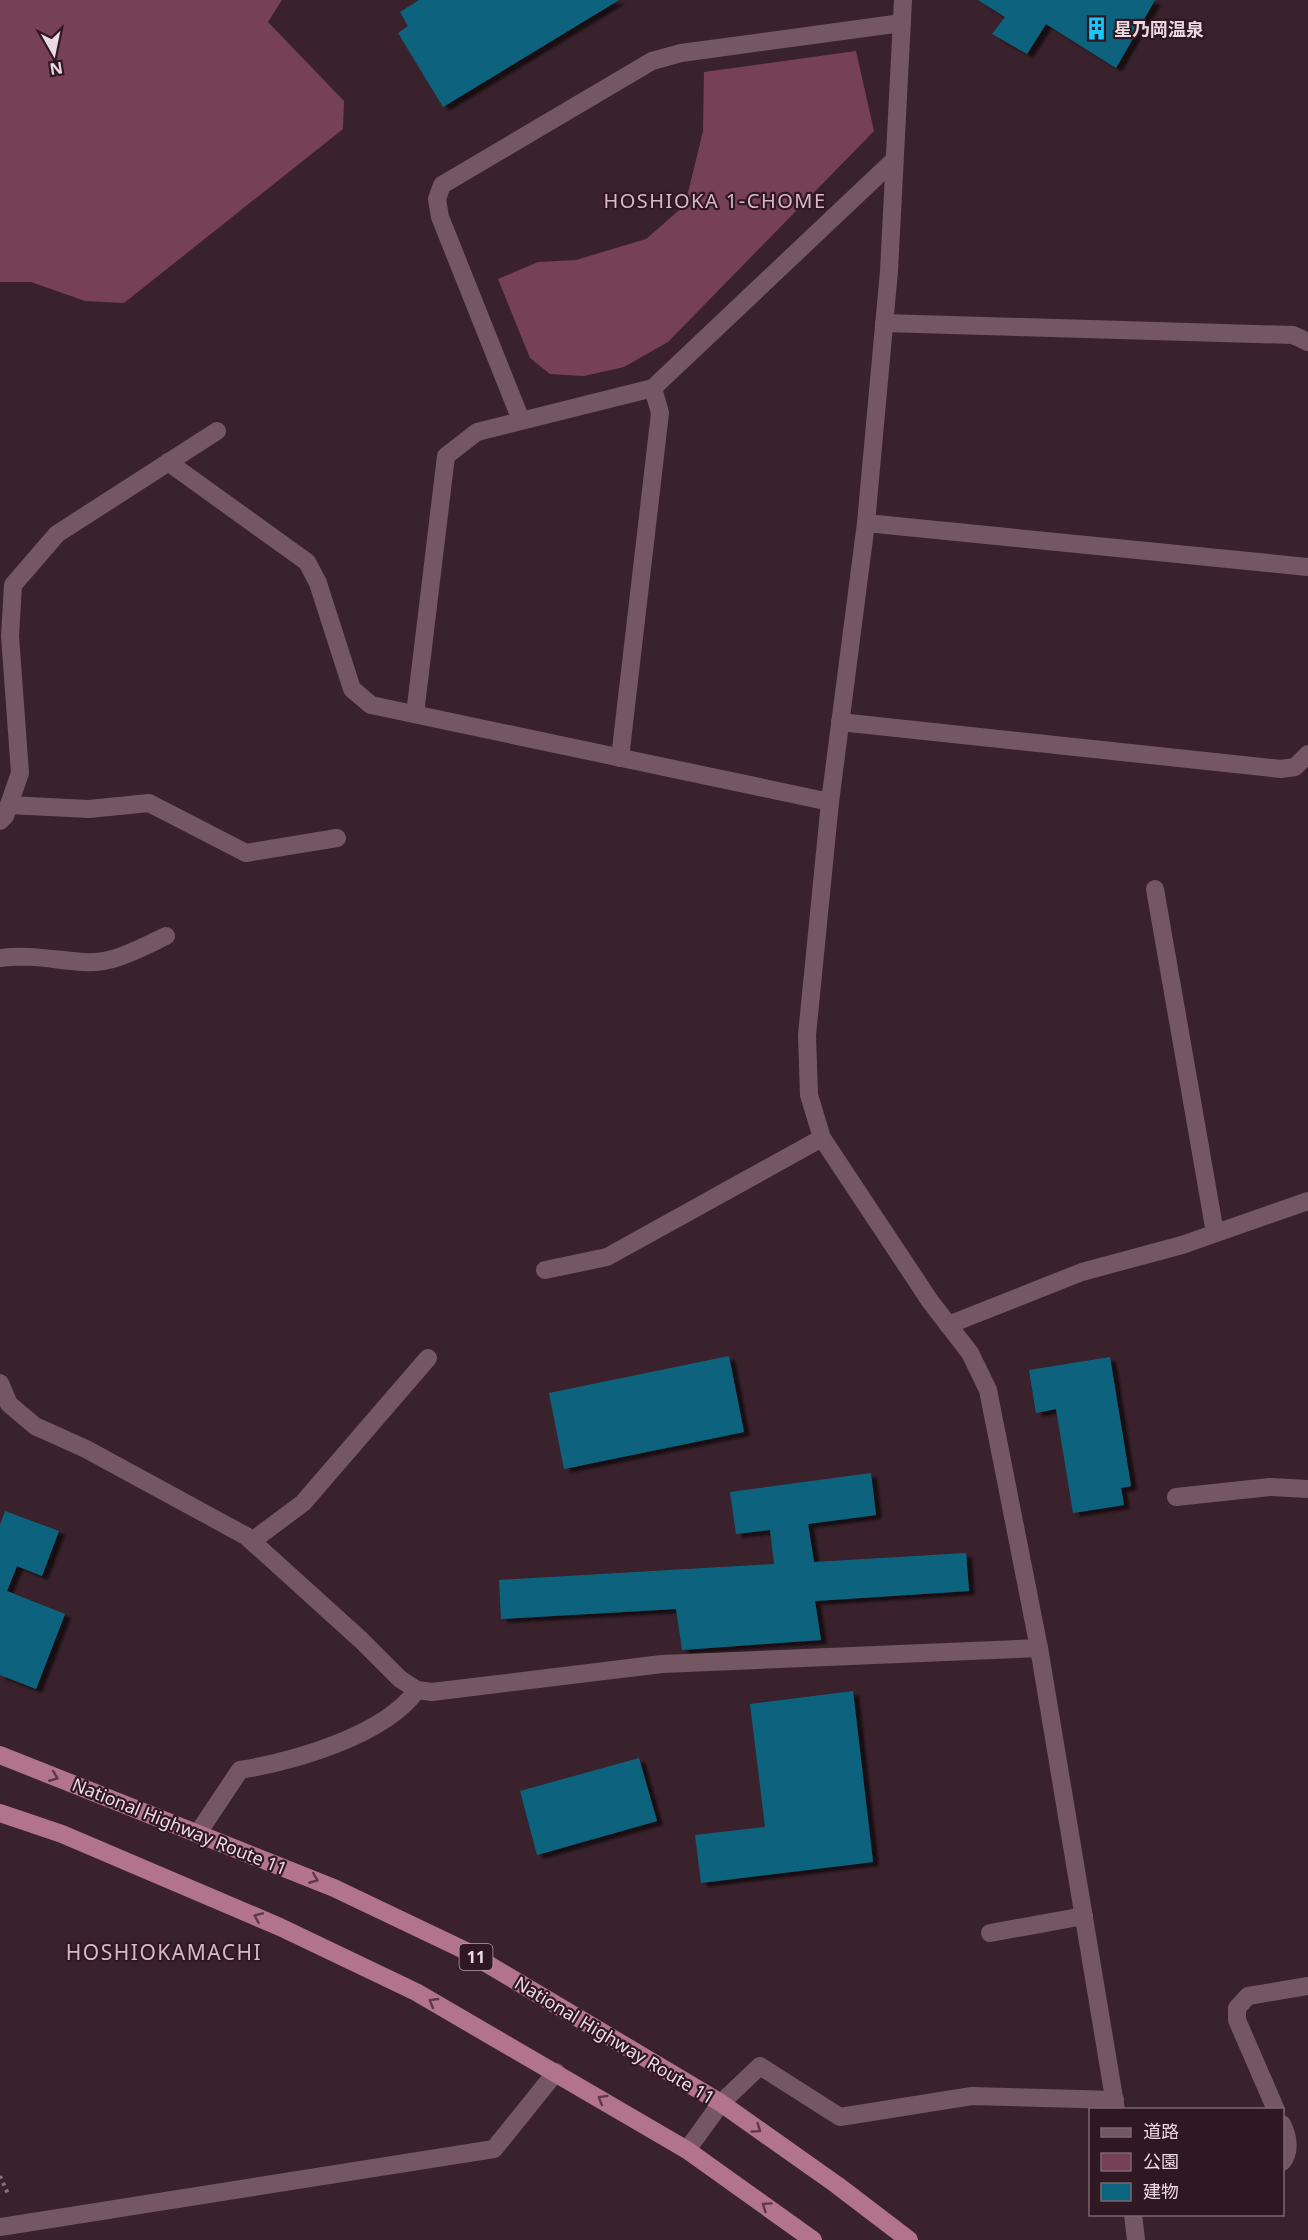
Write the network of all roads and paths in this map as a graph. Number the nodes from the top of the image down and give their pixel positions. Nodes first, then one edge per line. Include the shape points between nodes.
1 (903, 0) edge
2 (902, 23) junction
3 (893, 161) junction
4 (885, 323) junction
5 (1308, 342) edge
6 (652, 388) junction
7 (521, 420) junction
8 (217, 430) dead end
9 (168, 462) junction
10 (866, 523) junction
11 (1308, 567) edge
12 (415, 714) junction
13 (840, 722) junction
14 (1308, 754) edge
15 (620, 758) junction
16 (830, 802) junction
17 (4, 813) edge
18 (337, 838) dead end
19 (1155, 889) dead end
20 (166, 936) dead end
21 (0, 958) edge
22 (822, 1138) junction
23 (1308, 1201) edge
24 (1215, 1233) junction
25 (545, 1270) dead end
26 (948, 1324) junction
27 (428, 1358) dead end
28 (0, 1383) edge
29 (1308, 1489) edge
30 (1176, 1497) dead end
31 (252, 1541) junction
32 (1039, 1648) junction
33 (417, 1690) junction
34 (0, 1755) edge
35 (0, 1813) edge
36 (198, 1833) junction
37 (1084, 1916) junction
38 (990, 1933) dead end
39 (1308, 1986) edge
40 (556, 2072) junction
41 (721, 2103) junction
42 (1115, 2105) edge
43 (1276, 2108) edge
44 (1284, 2131) edge
45 (687, 2150) junction
46 (1284, 2160) edge
47 (1133, 2216) edge
48 (0, 2227) edge
49 (813, 2240) edge
50 (909, 2240) edge
51 (1136, 2240) edge

1 - 2 street
2 - 3 street
2 - 7 street via 681,53 652,61 442,185 437,199 440,217
3 - 4 street
3 - 6 street
4 - 5 street via 1293,335
4 - 10 street
6 - 7 street
6 - 15 street via 660,413
7 - 12 street via 477,432 446,456
8 - 9 street
9 - 12 street via 307,562 318,583 352,689 371,705
9 - 17 street via 57,534 13,585 10,636 20,773
10 - 11 street
10 - 13 street
12 - 15 street
13 - 14 street via 1281,769 1295,767
13 - 16 street
15 - 16 street
16 - 22 street via 807,1035 809,1095
17 - 18 street via 149,803 246,853
19 - 24 street
20 - 21 street via 126,955 85,963 21,955
22 - 25 street via 607,1257
22 - 26 street
23 - 24 street
24 - 26 street via 1082,1272
26 - 32 street via 970,1353 988,1390
27 - 31 street via 303,1503
28 - 31 street via 9,1404 35,1426 86,1449
29 - 30 street via 1270,1486
31 - 33 street via 400,1680
32 - 33 street via 662,1664 432,1692
32 - 37 street
33 - 36 street via 407,1703 382,1721 312,1754 240,1770
34 -> 36 highway, National Highway Route 11 / 11
40 -> 35 highway via 416,1992 280,1927 62,1834
36 -> 41 highway, National Highway Route 11 / 11 via 334,1888 464,1950
37 - 38 street
37 - 42 street
39 - 43 street via 1248,1996 1237,2008 1237,2020
45 -> 40 highway
40 - 48 street via 494,2149
41 - 42 street via 760,2066 840,2117 972,2096
41 - 45 street
41 -> 50 highway, National Highway Route 11 / 11
44 - 46 street via 1288,2144
49 -> 45 highway
47 - 51 street

